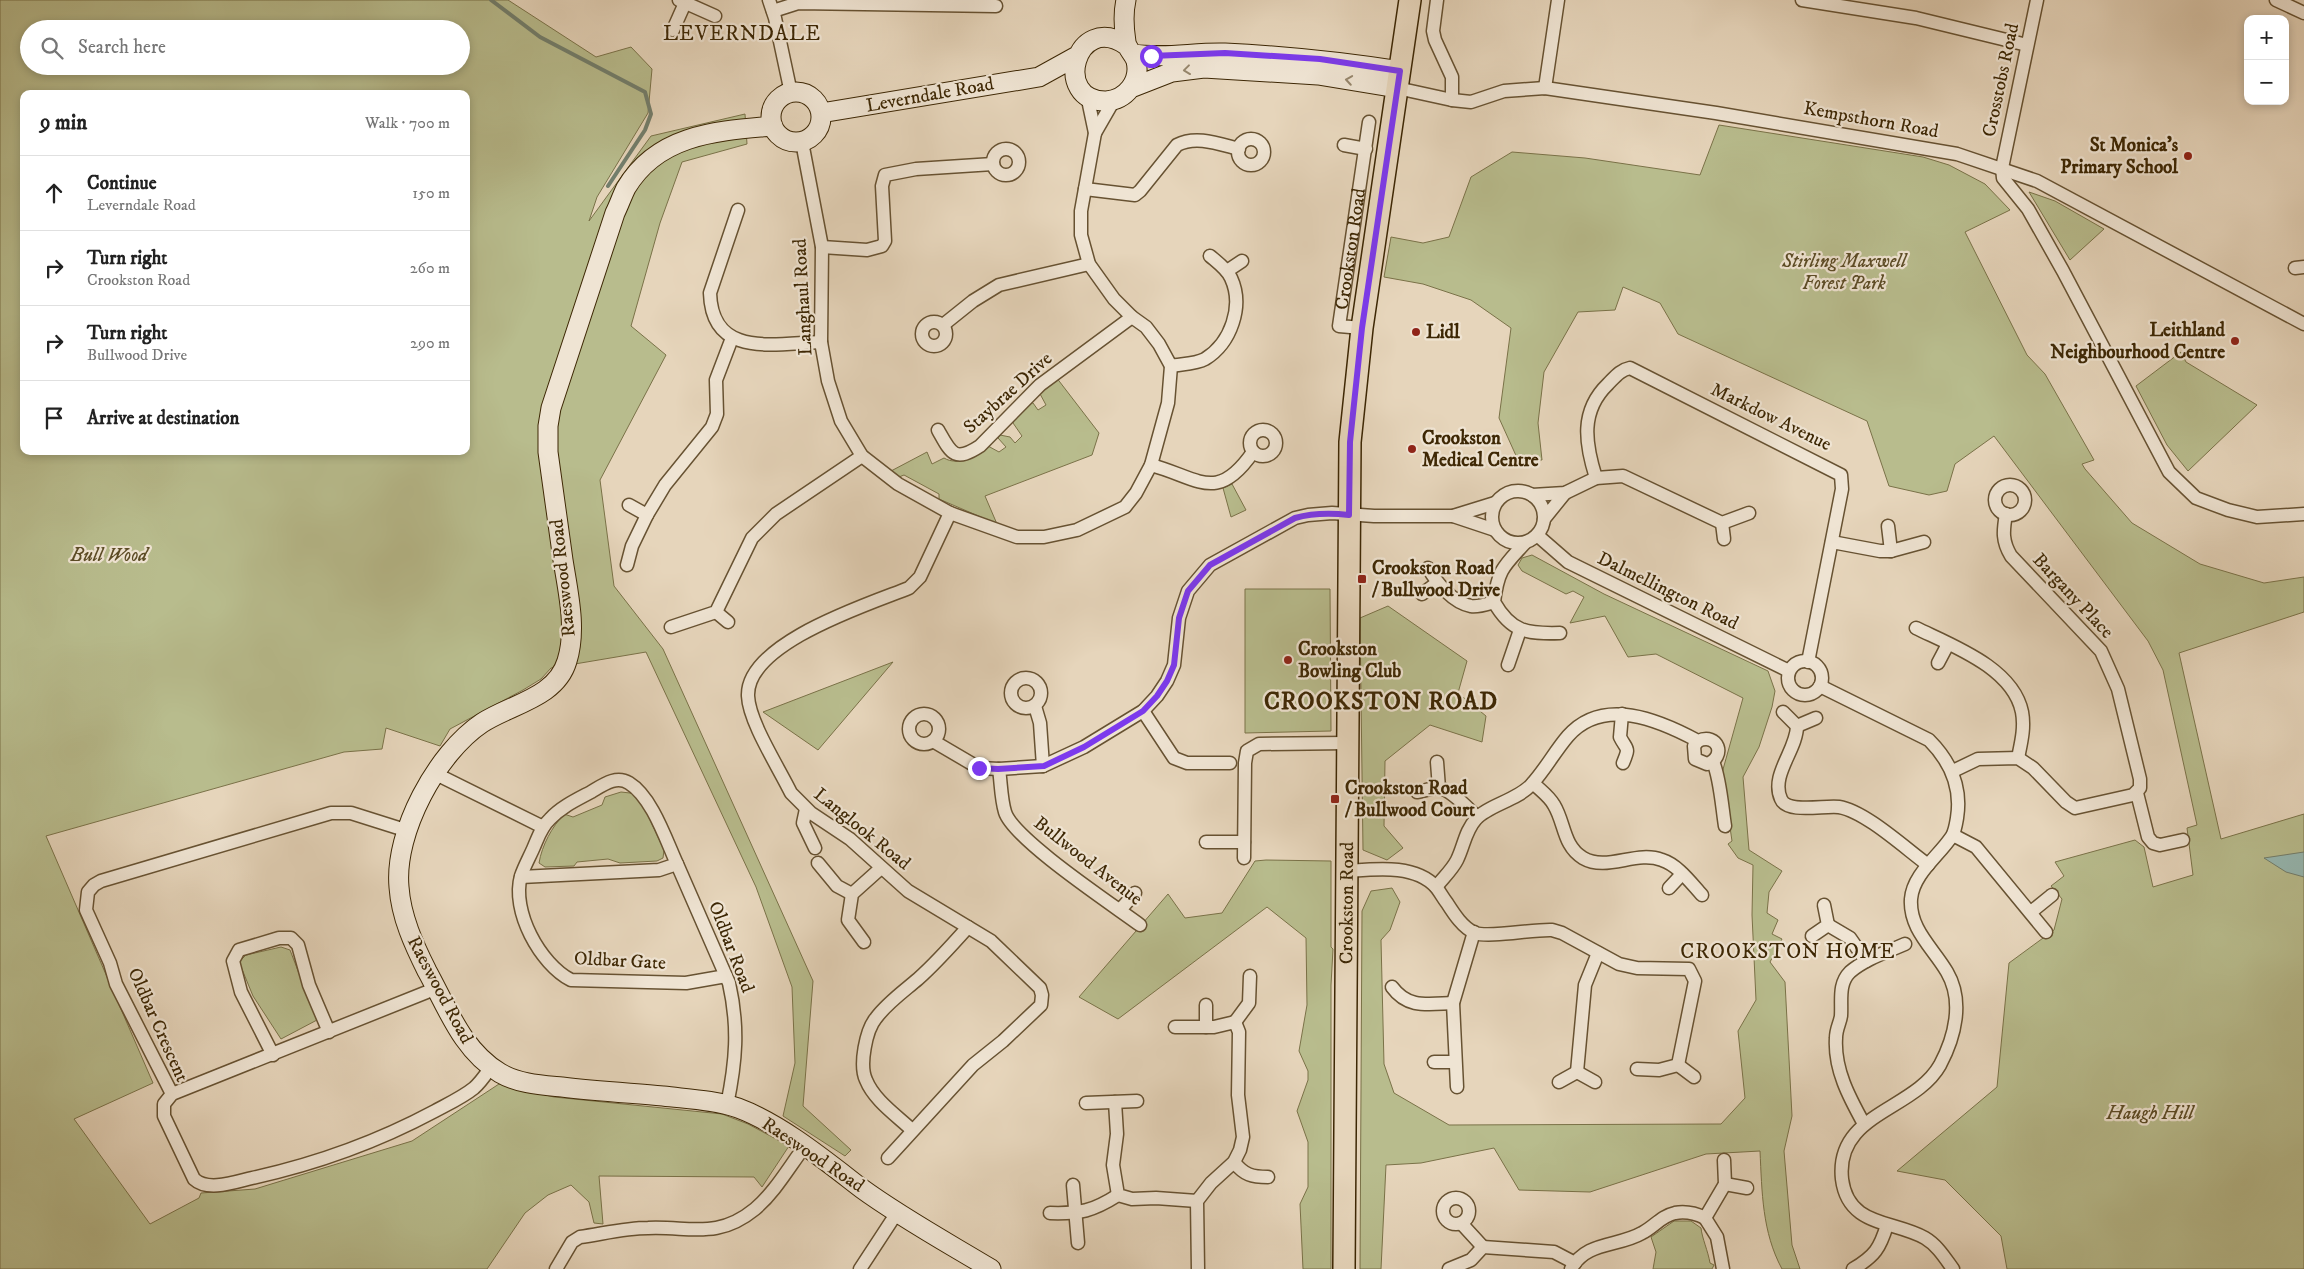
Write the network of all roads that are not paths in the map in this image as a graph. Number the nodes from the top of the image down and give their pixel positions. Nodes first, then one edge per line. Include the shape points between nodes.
1 (1410, 0) edge
2 (1437, 0) edge
3 (1558, 0) edge
4 (1802, 0) edge
5 (2037, 0) edge
6 (2276, 0) edge
7 (682, 1) edge
8 (1126, 2) edge
9 (771, 5) edge
10 (996, 6) dead end
11 (1873, 6) edge
12 (2304, 13) edge
13 (714, 16) dead end
14 (674, 30) dead end
15 (1099, 38) junction
16 (2027, 45) junction
17 (1130, 49) junction
18 (1077, 56) junction
19 (1039, 76) junction
20 (1399, 79) junction
21 (1131, 88) junction
22 (1545, 88) junction
23 (1083, 90) junction
24 (791, 93) junction
25 (1114, 100) junction
26 (1452, 100) junction
27 (821, 113) junction
28 (1369, 122) dead end
29 (773, 126) junction
30 (1095, 133) junction
31 (802, 142) junction
32 (1344, 145) dead end
33 (1366, 148) junction
34 (1239, 149) dead end
35 (993, 164) dead end
36 (2002, 168) junction
37 (1084, 189) junction
38 (738, 210) dead end
39 (822, 247) junction
40 (1210, 256) dead end
41 (1242, 261) dead end
42 (1089, 264) junction
43 (1227, 271) junction
44 (1132, 317) junction
45 (2304, 324) edge
46 (943, 325) dead end
47 (1362, 328) junction
48 (732, 338) junction
49 (822, 342) junction
50 (1171, 366) junction
51 (938, 430) dead end
52 (1253, 452) dead end
53 (862, 456) junction
54 (1151, 465) junction
55 (1596, 478) junction
56 (1565, 493) junction
57 (1532, 495) junction
58 (1495, 503) junction
59 (629, 505) dead end
60 (950, 513) junction
61 (1749, 513) dead end
62 (2006, 514) dead end
63 (2304, 514) edge
64 (647, 515) junction
65 (1349, 515) junction
66 (1453, 516) junction
67 (1544, 519) junction
68 (1722, 523) junction
69 (1888, 526) dead end
70 (1497, 532) junction
71 (1537, 535) junction
72 (1724, 540) dead end
73 (1524, 542) junction
74 (1832, 542) junction
75 (1924, 542) dead end
76 (1891, 551) junction
77 (1504, 564) junction
78 (627, 565) dead end
79 (1428, 568) dead end
80 (1437, 584) junction
81 (1422, 594) dead end
82 (1494, 602) junction
83 (716, 612) junction
84 (728, 622) dead end
85 (671, 627) dead end
86 (1916, 628) dead end
87 (1520, 630) junction
88 (1560, 633) dead end
89 (1948, 644) junction
90 (1808, 662) junction
91 (1938, 663) dead end
92 (1508, 665) dead end
93 (1789, 671) junction
94 (1820, 686) junction
95 (1035, 706) dead end
96 (1143, 711) junction
97 (1783, 712) dead end
98 (1622, 714) junction
99 (1816, 718) dead end
100 (1798, 726) junction
101 (933, 741) dead end
102 (1698, 741) junction
103 (1347, 743) junction
104 (2018, 758) junction
105 (1437, 762) dead end
106 (1713, 762) junction
107 (1230, 763) dead end
108 (1623, 763) dead end
109 (1044, 766) junction
110 (998, 769) junction
111 (1952, 771) junction
112 (434, 773) junction
113 (1533, 783) junction
114 (1439, 788) junction
115 (1417, 792) dead end
116 (2137, 793) junction
117 (806, 809) junction
118 (1477, 817) junction
119 (546, 822) junction
120 (1725, 826) dead end
121 (408, 831) junction
122 (1953, 835) junction
123 (2182, 840) dead end
124 (1206, 842) dead end
125 (1244, 842) junction
126 (815, 848) dead end
127 (1244, 858) dead end
128 (818, 863) dead end
129 (677, 864) junction
130 (1928, 865) junction
131 (881, 868) junction
132 (1348, 871) junction
133 (1682, 874) junction
134 (521, 877) junction
135 (1436, 887) junction
136 (1669, 888) dead end
137 (1135, 893) dead end
138 (852, 894) junction
139 (1702, 895) dead end
140 (2052, 895) dead end
141 (1824, 905) dead end
142 (1120, 910) junction
143 (2031, 912) junction
144 (1828, 925) junction
145 (1140, 926) dead end
146 (968, 927) junction
147 (1474, 932) junction
148 (2046, 932) dead end
149 (1812, 936) dead end
150 (864, 942) dead end
151 (1905, 944) dead end
152 (1598, 953) junction
153 (1866, 961) junction
154 (726, 976) junction
155 (1250, 976) dead end
156 (1392, 987) dead end
157 (437, 988) junction
158 (1453, 1003) junction
159 (1206, 1005) dead end
160 (1235, 1022) junction
161 (1175, 1027) dead end
162 (1206, 1027) junction
163 (328, 1032) junction
164 (273, 1055) junction
165 (1434, 1062) dead end
166 (1454, 1062) junction
167 (1678, 1065) junction
168 (491, 1067) junction
169 (1637, 1069) dead end
170 (1577, 1072) junction
171 (1694, 1076) dead end
172 (1559, 1082) dead end
173 (1594, 1082) dead end
174 (1457, 1087) dead end
175 (172, 1094) junction
176 (1137, 1101) dead end
177 (1086, 1102) dead end
178 (1115, 1102) junction
179 (727, 1105) junction
180 (1864, 1124) junction
181 (912, 1130) junction
182 (804, 1146) junction
183 (888, 1158) dead end
184 (1724, 1160) dead end
185 (1234, 1162) junction
186 (1268, 1177) dead end
187 (1724, 1184) junction
188 (1073, 1185) dead end
189 (1747, 1188) dead end
190 (1118, 1195) junction
191 (1197, 1201) junction
192 (898, 1211) junction
193 (1050, 1213) dead end
194 (1077, 1214) junction
195 (1705, 1218) junction
196 (1461, 1223) dead end
197 (1887, 1225) junction
198 (1078, 1243) dead end
199 (1483, 1248) junction
200 (1573, 1266) edge
201 (556, 1269) edge
202 (860, 1269) edge
203 (991, 1269) edge
204 (1198, 1269) edge
205 (1344, 1269) edge
206 (1449, 1269) edge
207 (1723, 1269) edge
208 (1853, 1269) edge
209 (1953, 1269) edge

1 - 20 main road, Crookston Road
2 - 26 street via 1433,31 1452,78
3 - 22 street
4 - 11 street
5 - 16 street, Crosstobs Road
6 - 12 street
7 - 13 street
7 - 14 street
8 - 15 street
8 - 17 street
9 - 10 street
9 - 24 street
11 - 16 street
15 - 17 street via 1113,38
15 - 18 street via 1086,44
16 - 36 street, Crosstobs Road
17 - 20 street via 1157,57 1225,53 1310,59
17 - 21 street via 1136,60 1137,75
18 - 19 street, Leverndale Road
18 - 23 street via 1074,71
19 - 23 street, Leverndale Road
19 - 27 street, Leverndale Road
20 -> 21 street via 1204,68 1172,72
20 - 26 street, Kempsthorn Road
20 - 47 main road, Crookston Road
21 - 25 street
22 - 26 street, Kempsthorn Road via 1504,91 1471,102
22 - 36 street, Kempsthorn Road via 1914,146 1957,154
23 - 25 street via 1100,101
23 - 30 street
24 - 27 street via 810,97 818,104
24 - 29 street via 774,105
25 - 30 street
27 - 31 street via 816,132
28 - 33 street, Crookston Road
29 - 31 street via 783,139
29 - 112 street, Raeswood Road via 694,136 649,161 626,188 556,390 548,426 548,452 571,622 567,661 549,688 486,720 468,733
30 - 37 street
31 - 39 street, Langhaul Road
32 - 33 street
33 - 47 street, Crookston Road via 1339,326
34 - 37 street via 1185,140 1177,145 1135,195
35 - 39 street via 916,169 885,175 882,186 885,241 882,246 867,250
36 - 45 street, Kempsthorn Road via 2037,181
36 - 63 street via 2003,178 2028,209 2170,472 2196,498 2228,510 2257,517
37 - 42 street via 1081,235
38 - 48 street via 710,293 715,321
39 - 49 street, Langhaul Road
40 - 43 street
41 - 43 street
42 - 44 street via 1114,299
42 - 46 street via 999,285
43 - 50 street via 1237,295 1226,341 1204,359
44 - 50 street via 1155,338
44 - 51 street, Staybrae Drive via 1040,385 980,446 969,453 958,455 950,451
47 - 65 main road, Crookston Road via 1350,442
48 - 49 street via 751,344
48 - 64 street via 716,380 717,414 712,427 665,485
49 - 53 street, Langhaul Road via 828,381 841,421
50 - 54 street, Langhaul Road via 1168,403
52 - 54 street via 1232,477 1216,484 1189,480
53 - 60 street, Langhaul Road via 898,484
53 - 83 street via 776,514 752,538
54 - 60 street, Langhaul Road via 1125,507 1077,530 1044,537 1017,537
55 - 56 street
55 - 68 street via 1623,476
55 - 74 street, Markdow Avenue via 1587,440 1591,407 1598,394 1620,372 1630,368 1841,475 1842,489
56 - 57 street
56 - 67 street
57 - 58 street via 1513,491
57 - 67 street via 1542,506
58 - 66 street
58 - 70 street via 1492,518
59 - 64 street
60 - 117 street, Langlook Road via 920,577 909,588 818,624 769,656 752,678 748,694 756,723 792,793
61 - 68 street
62 - 116 street, Bargany Place via 2003,538 2011,556 2101,652 2114,678 2140,779
64 - 78 street
65 - 66 street
65 - 96 street via 1332,513 1295,518 1210,565 1188,591 1179,618 1174,665 1167,681
65 - 103 main road, Crookston Road
66 - 70 street
67 - 71 street
68 - 72 street
69 - 76 street
70 - 73 street via 1510,542
70 - 77 street
71 - 73 street
71 - 93 street, Dalmellington Road via 1568,562
73 - 77 street
74 - 76 street
74 - 90 street, Markdow Avenue
75 - 76 street
77 - 82 street via 1496,581
79 - 80 street
80 - 81 street
80 - 82 street via 1472,606
82 - 87 street via 1511,624
83 - 84 street
83 - 85 street
86 - 89 street
87 - 88 street via 1536,634
87 - 92 street
89 - 91 street
89 - 104 street via 1977,658 2001,676 2013,691 2024,725
90 - 93 street via 1800,662
90 - 94 street via 1820,671
93 - 94 street via 1789,684 1797,693 1810,694
94 - 111 street via 1930,740 1942,752
95 - 109 street
96 - 107 street via 1174,758 1187,763
96 - 109 street via 1084,747
97 - 100 street
98 - 102 street via 1671,727
98 - 108 street via 1620,737 1628,752
98 - 113 street via 1605,714 1580,724 1568,735
99 - 100 street
100 - 130 street via 1781,775 1780,798 1784,804 1839,807 1870,822
101 - 110 street via 979,768
102 - 106 street via 1694,746 1695,759 1700,763
102 - 106 street via 1704,738 1716,743 1719,750
103 - 125 street via 1259,744 1247,751
103 - 132 main road, Crookston Road
104 - 111 street via 1978,759
104 - 116 street via 2075,808
105 - 114 street
106 - 120 street
109 - 110 street
110 - 142 street, Bullwood Avenue via 1005,812 1015,828
111 - 122 street via 1958,793
112 - 119 street
112 - 121 street, Raeswood Road
113 - 118 street via 1512,799
113 - 133 street via 1555,806 1570,846 1584,858 1604,863 1637,856 1651,857 1663,860
114 - 115 street
114 - 118 street via 1459,800
116 - 123 street, Bargany Place via 2151,842 2160,845
117 - 126 street via 803,823
117 - 131 street, Langlook Road via 850,839
118 - 135 street via 1463,839 1453,867
119 - 129 street, Oldbar Road via 564,806 612,780 627,782 645,798
119 - 134 street
121 - 157 street, Raeswood Road via 400,860 399,887 409,933
121 - 175 street, Oldbar Crescent via 342,812 94,885 86,899 89,919 110,963 116,984
122 - 130 street
122 - 143 street via 1976,847
124 - 125 street
125 - 127 street
128 - 138 street via 837,886
129 - 134 street via 659,870
129 - 154 street, Oldbar Road
130 - 180 street via 1914,887 1911,908 1921,936 1947,972 1953,987 1954,1029 1939,1067 1927,1080
131 - 138 street
131 - 146 street, Langlook Road via 908,891
132 - 135 street via 1404,871
132 - 205 main road, Crookston Road
133 - 136 street
133 - 139 street
134 - 154 street, Oldbar Gate via 521,907 529,932 549,964 571,980 686,983
135 - 147 street via 1456,917
137 - 142 street
138 - 150 street via 848,920
140 - 143 street
141 - 144 street
142 - 145 street, Bullwood Avenue
143 - 148 street
144 - 149 street
144 - 153 street via 1850,938
146 - 181 street via 876,1018 867,1038 864,1078 882,1102
146 - 181 street, Langlook Road via 991,941 1040,988 1041,1004 973,1065
147 - 152 street via 1552,930
147 - 158 street
151 - 153 street
152 - 167 street via 1628,967 1690,969 1695,981
152 - 170 street via 1585,985
153 - 180 street via 1842,984 1841,1019 1835,1039 1842,1080
154 - 179 street, Oldbar Road via 733,999 736,1048 736,1065
155 - 160 street via 1249,1003
156 - 158 street via 1400,999 1414,1004
157 - 163 street
157 - 168 street, Raeswood Road via 468,1046
158 - 166 street
159 - 162 street
160 - 162 street
160 - 185 street via 1239,1032 1238,1094 1243,1137
161 - 162 street
163 - 164 street
163 - 164 street via 309,985 298,945 291,938 279,938 239,950 232,961 241,992
164 - 175 street
165 - 166 street
166 - 174 street
167 - 169 street via 1659,1070
167 - 171 street
168 - 175 street, Oldbar Crescent via 473,1089 406,1126 359,1147 284,1171 208,1186 194,1179 164,1116 164,1104
168 - 179 street, Raeswood Road via 505,1076 532,1084 699,1099
170 - 172 street
170 - 173 street
176 - 178 street
177 - 178 street
178 - 190 street via 1117,1134 1113,1165
179 - 182 street, Raeswood Road via 747,1112
180 - 197 street via 1851,1138 1844,1154 1842,1181 1852,1206 1859,1213
181 - 183 street, Langlook Road
182 - 192 street, Raeswood Road
182 - 201 street via 767,1198 739,1220 698,1231 649,1228 580,1237 572,1242
184 - 187 street
185 - 186 street via 1242,1172 1253,1177
185 - 191 street
187 - 189 street
187 - 195 street
188 - 194 street
190 - 191 street via 1132,1199
190 - 194 street via 1096,1209
191 - 204 street
192 - 202 street
192 - 203 street, Raeswood Road
193 - 194 street
194 - 198 street
195 - 200 street via 1695,1213 1672,1214 1637,1236 1596,1246
195 - 207 street via 1717,1237
196 - 199 street
197 - 208 street via 1881,1245 1872,1257
197 - 209 street via 1927,1240 1938,1248
199 - 200 street via 1554,1252
199 - 206 street via 1471,1260

